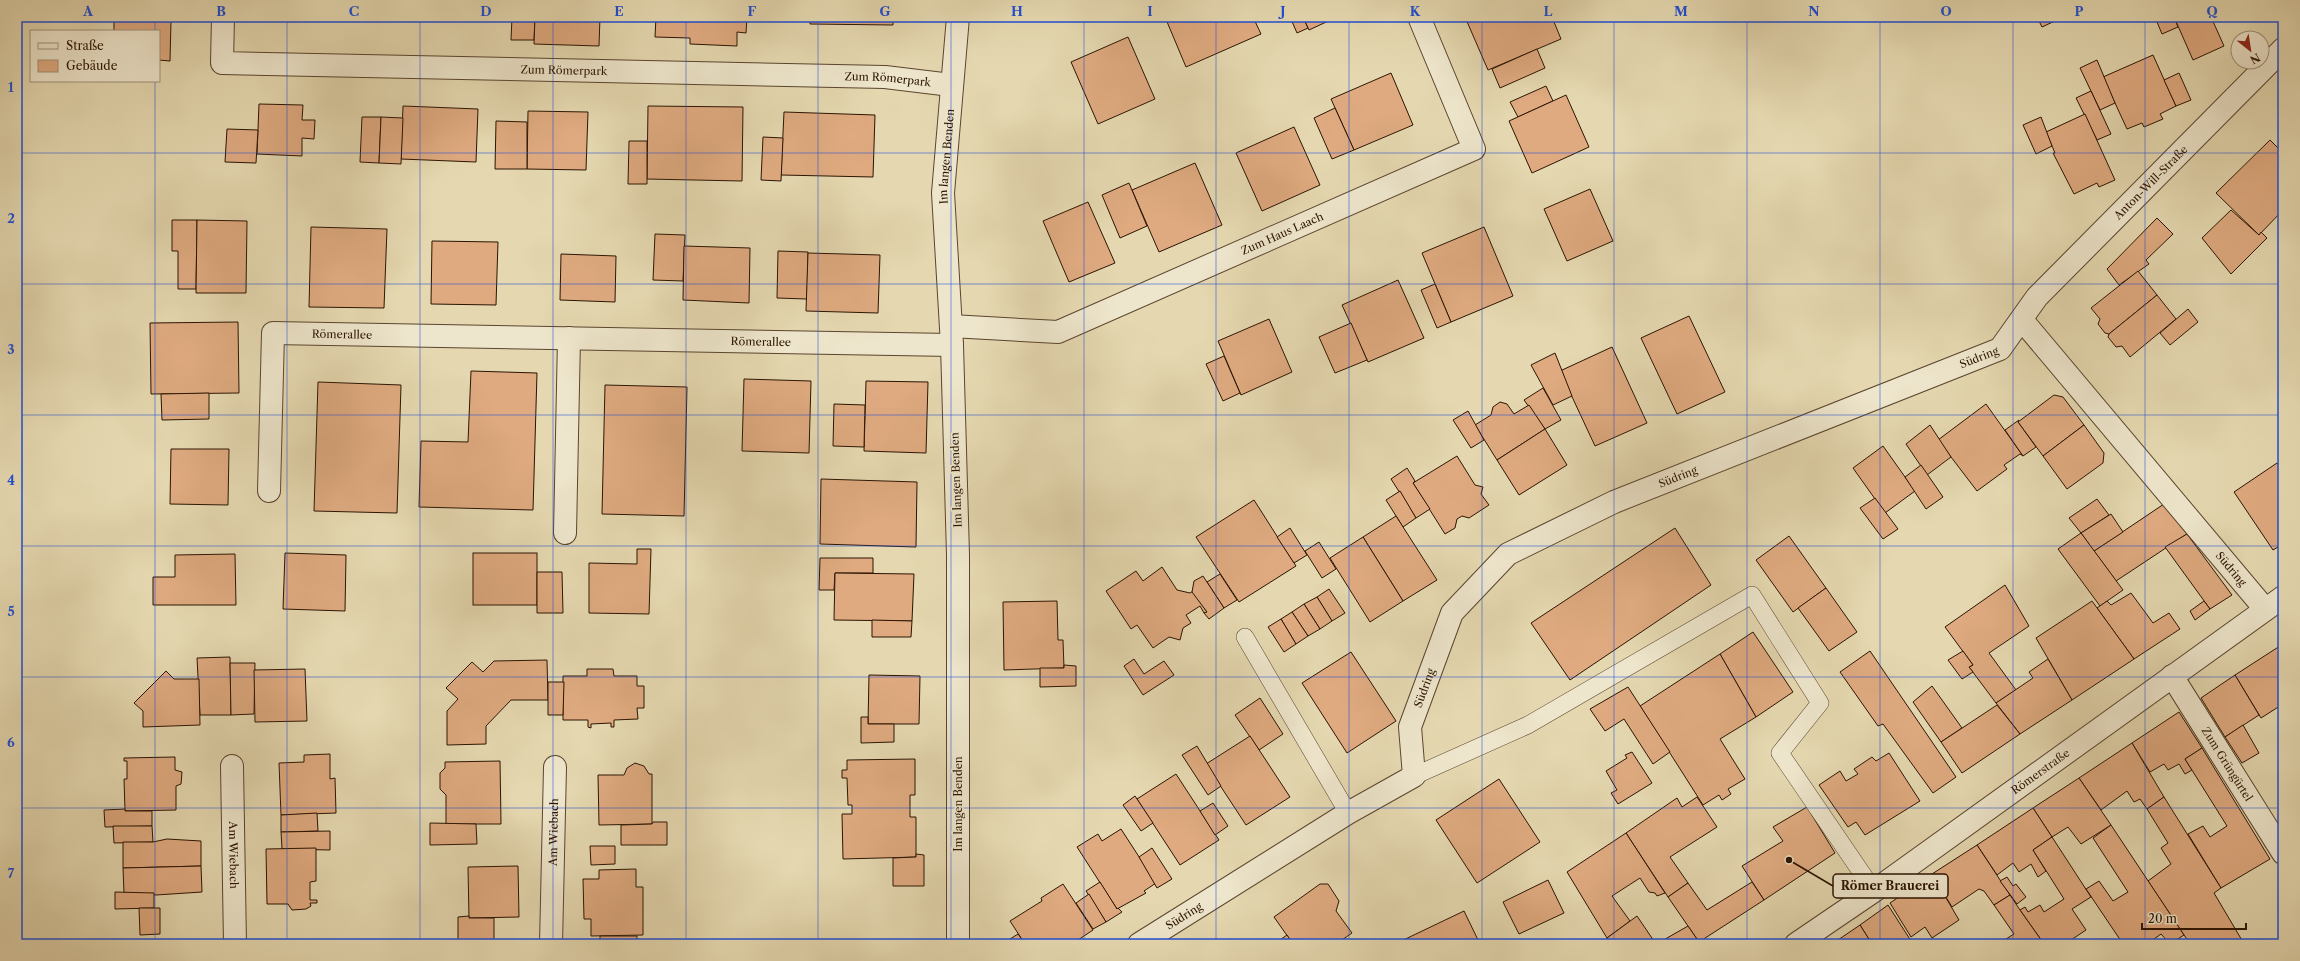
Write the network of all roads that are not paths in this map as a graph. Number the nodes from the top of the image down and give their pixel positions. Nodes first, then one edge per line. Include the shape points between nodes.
1 (223, 17) edge
2 (958, 17) edge
3 (1419, 17) edge
4 (2283, 49) edge
5 (951, 85) junction
6 (2022, 320) junction
7 (952, 336) junction
8 (569, 338) junction
9 (269, 491) dead end
10 (565, 533) dead end
11 (2283, 596) edge
12 (2265, 609) junction
13 (1245, 637) dead end
14 (2172, 676) junction
15 (232, 766) dead end
16 (554, 767) dead end
17 (1414, 776) junction
18 (1348, 813) junction
19 (2283, 853) edge
20 (1874, 891) junction
21 (235, 944) edge
22 (551, 944) edge
23 (958, 944) edge
24 (1139, 944) edge
25 (1796, 944) edge

1 - 5 street, Zum Römerpark via 222,62 885,77
2 - 5 street, Im langen Benden
3 - 7 street, Zum Haus Laach via 1474,149 1058,332
4 - 6 street, Anton-Will-Straße via 2037,297
5 - 7 street, Im langen Benden via 943,193
6 - 12 street, Südring
6 - 17 street, Südring via 2000,348 1614,502 1508,554 1452,613 1410,727
7 - 8 street, Römerallee
7 - 23 street, Im langen Benden via 958,555
8 - 9 street, Römerallee via 273,333
8 - 10 street
11 - 12 street, Römerstraße
12 - 14 street, Römerstraße
13 - 18 lane
14 - 19 street, Zum Grüngürtel
14 - 20 street, Römerstraße
15 - 21 street, Am Wiebach
16 - 22 street, Am Wiebach
17 - 18 street, Südring
17 - 20 lane via 1528,725 1752,595 1820,703 1780,753
18 - 24 street, Südring
20 - 25 street, Römerstraße

